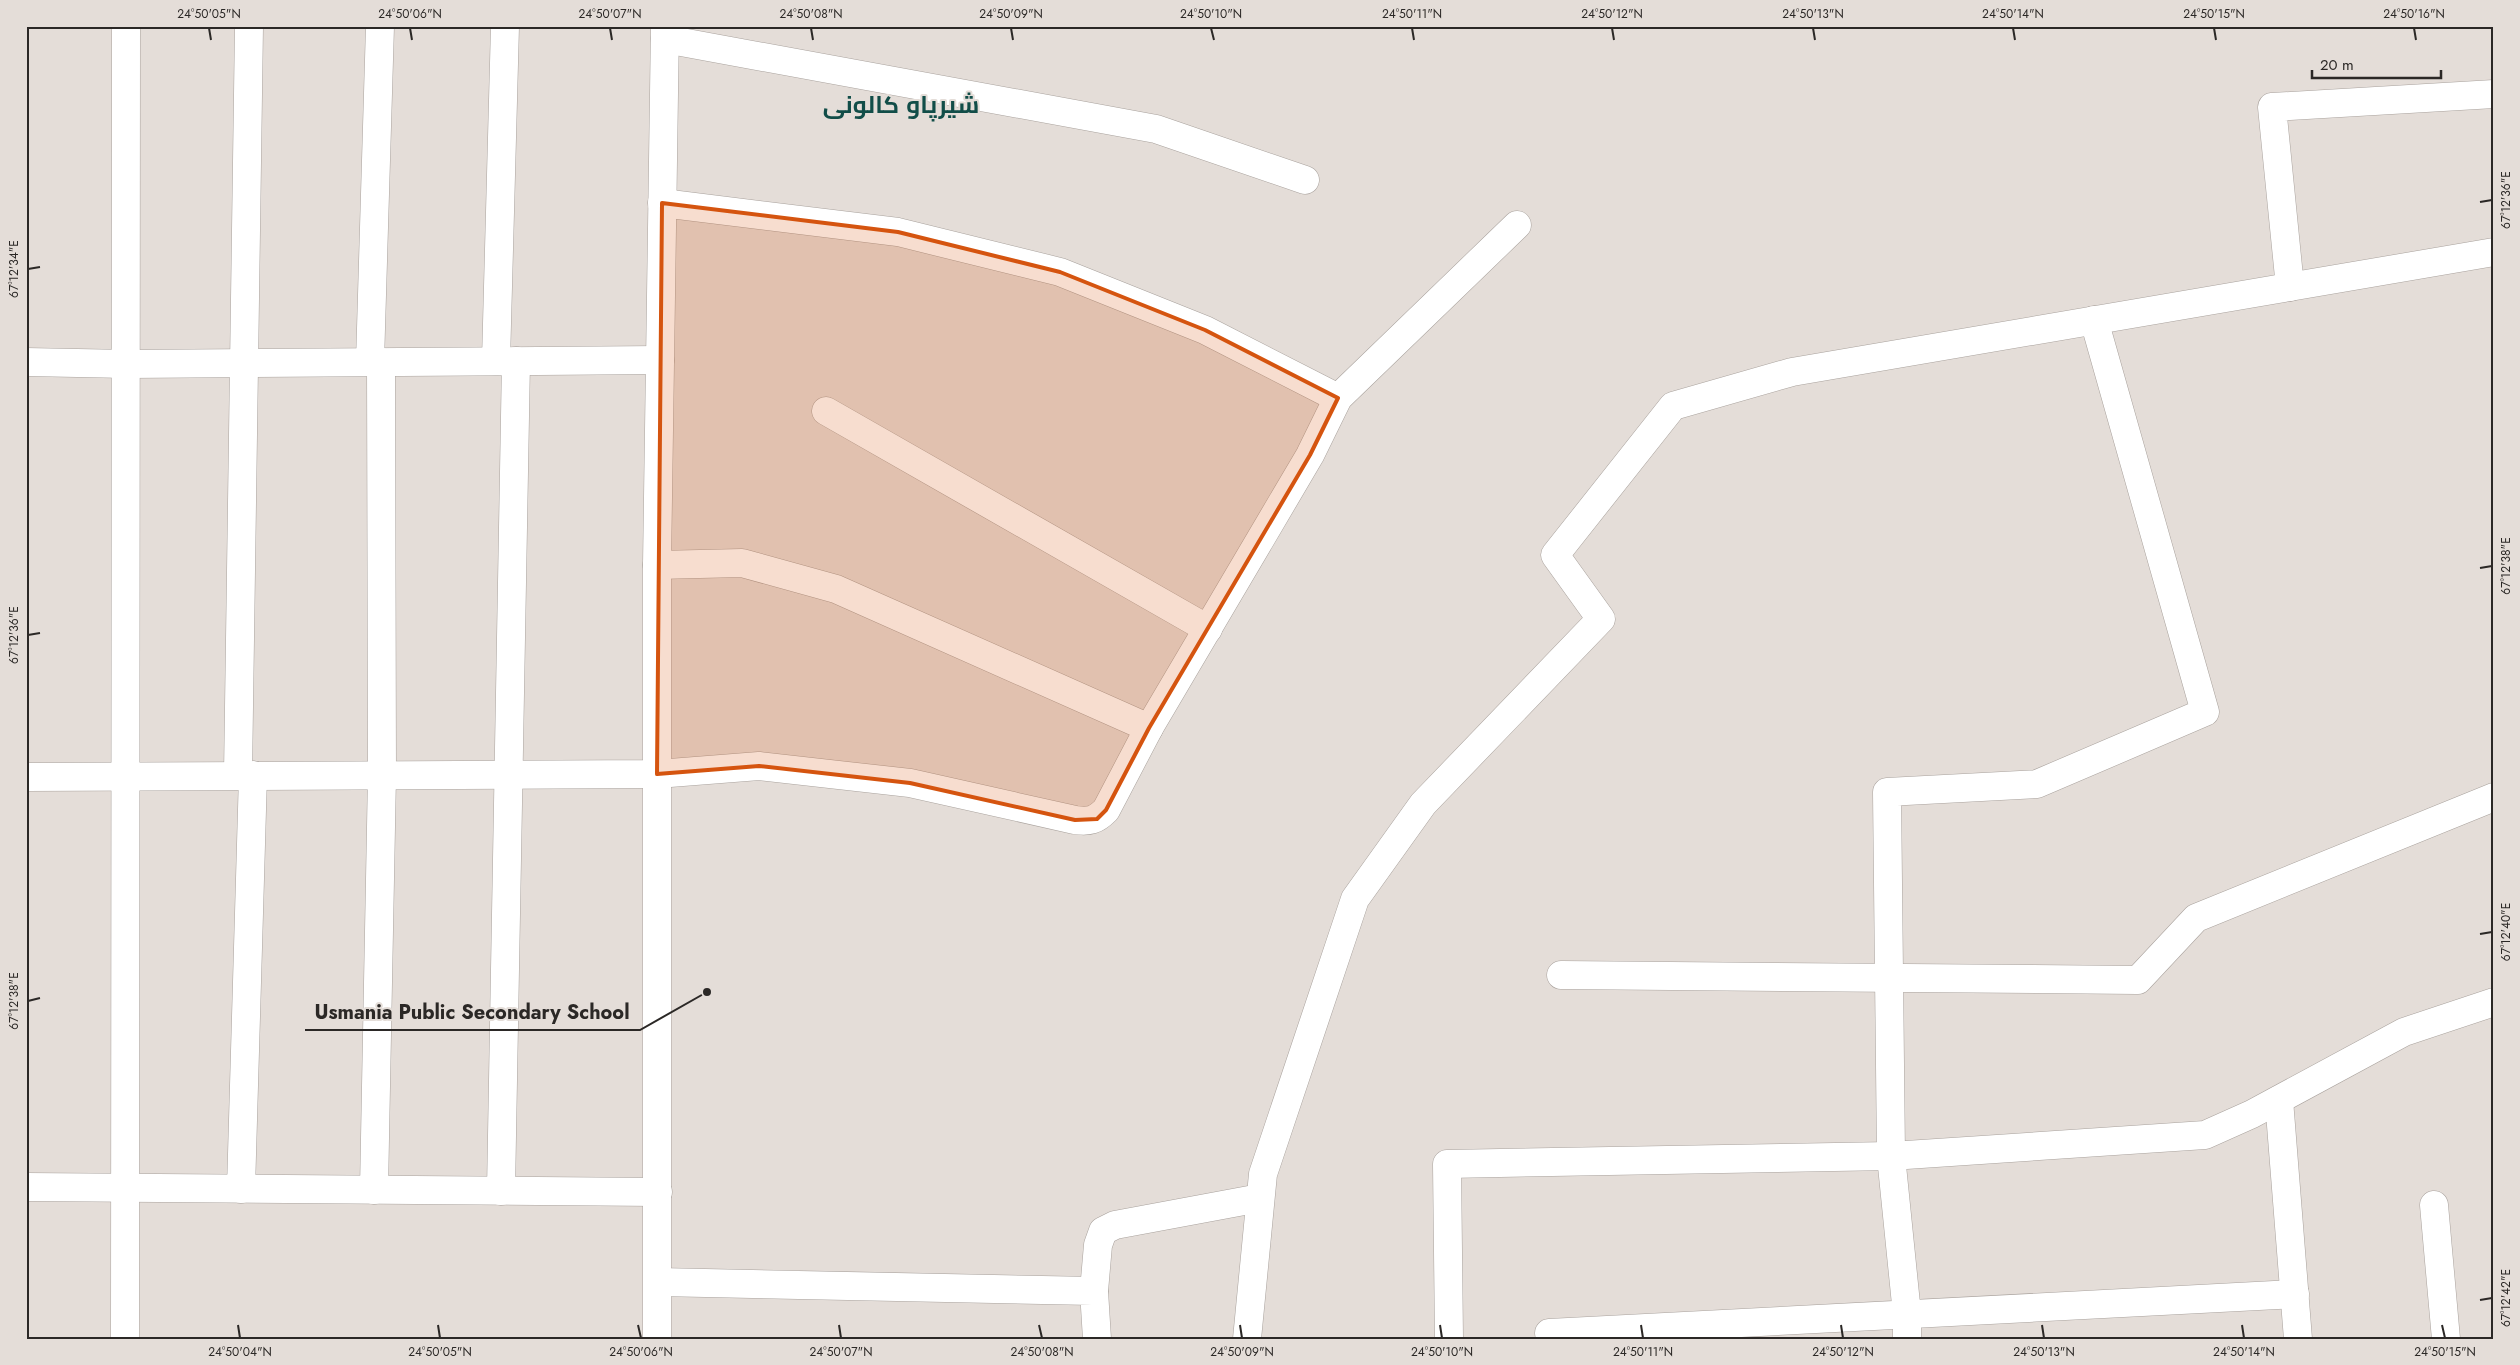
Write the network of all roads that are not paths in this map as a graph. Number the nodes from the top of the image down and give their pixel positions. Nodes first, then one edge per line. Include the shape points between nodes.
1 (126, 26) edge
2 (249, 26) edge
3 (380, 26) edge
4 (505, 26) edge
5 (665, 33) edge
6 (2494, 94) edge
7 (1305, 180) dead end
8 (662, 204) junction
9 (1517, 225) dead end
10 (2494, 252) edge
11 (2290, 287) junction
12 (2094, 320) junction
13 (660, 360) junction
14 (506, 361) junction
15 (26, 362) edge
16 (376, 362) junction
17 (244, 363) junction
18 (128, 364) junction
19 (1338, 398) junction
20 (826, 411) dead end
21 (657, 565) junction
22 (1208, 629) junction
23 (1149, 728) junction
24 (657, 774) junction
25 (245, 775) junction
26 (382, 775) junction
27 (508, 775) junction
28 (125, 776) junction
29 (26, 777) edge
30 (2494, 797) edge
31 (1561, 975) dead end
32 (1888, 978) junction
33 (2494, 1002) edge
34 (2279, 1100) junction
35 (1891, 1156) junction
36 (26, 1187) edge
37 (126, 1188) junction
38 (241, 1189) junction
39 (374, 1190) junction
40 (501, 1191) junction
41 (658, 1192) junction
42 (1260, 1198) junction
43 (2434, 1205) dead end
44 (658, 1282) junction
45 (1094, 1291) junction
46 (2295, 1294) junction
47 (1907, 1326) edge
48 (1549, 1333) dead end
49 (125, 1339) edge
50 (657, 1339) edge
51 (1097, 1339) edge
52 (1247, 1339) edge
53 (1450, 1339) edge
54 (2298, 1339) edge
55 (2446, 1339) edge

1 - 18 street
2 - 17 street
3 - 16 street
4 - 14 street
5 - 7 street via 1156,129
5 - 8 street
6 - 11 street via 2272,107
8 - 13 street
8 - 19 street via 898,232 1060,272 1205,330
9 - 19 street
10 - 11 street
11 - 12 street
12 - 32 street via 2205,712 2037,784 1886,792
12 - 42 street via 1792,372 1673,406 1556,555 1602,619 1423,804 1355,898 1263,1174
13 - 14 street
13 - 21 street
14 - 16 street
14 - 27 street
15 - 18 street
16 - 17 street
16 - 26 street
17 - 18 street
17 - 25 street
18 - 28 street
19 - 22 street via 1310,455
20 - 22 street
21 - 23 street via 742,563 836,589
21 - 24 street
22 - 23 street
23 - 24 street via 1106,810 1088,822 910,783 769,768
24 - 27 street
24 - 41 street
25 - 26 street
25 - 28 street
25 - 38 street
26 - 27 street
26 - 39 street
27 - 40 street
28 - 29 street
28 - 37 street
30 - 32 street via 2196,918 2138,980
31 - 32 street
32 - 35 street
33 - 34 street via 2404,1032
34 - 35 street via 2206,1135
34 - 46 street
35 - 47 street
35 - 53 street via 1447,1164
36 - 37 street
37 - 38 street
37 - 49 street
38 - 39 street
39 - 40 street
40 - 41 street
41 - 44 street
42 - 45 street via 1115,1225 1103,1231 1098,1245
42 - 52 street
43 - 55 street
44 - 45 street
44 - 50 street
45 - 51 street
46 - 47 street
46 - 54 street
47 - 48 street

